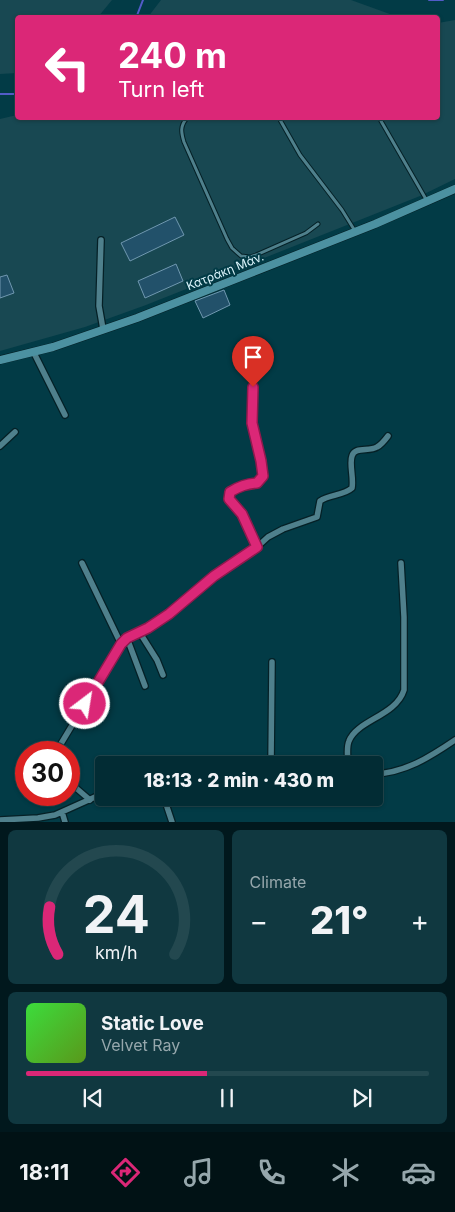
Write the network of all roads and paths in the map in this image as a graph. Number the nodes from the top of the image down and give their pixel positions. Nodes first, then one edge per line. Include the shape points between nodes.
1 (184, 120) edge
2 (280, 120) edge
3 (381, 121) dead end
4 (455, 189) edge
5 (427, 202) junction
6 (318, 224) dead end
7 (356, 232) junction
8 (101, 240) dead end
9 (103, 329) junction
10 (34, 353) junction
11 (0, 360) edge
12 (253, 387) dead end
13 (65, 415) dead end
14 (15, 432) dead end
15 (388, 436) dead end
16 (0, 446) edge
17 (257, 547) junction
18 (82, 563) dead end
19 (401, 563) dead end
20 (140, 632) junction
21 (127, 638) junction
22 (121, 644) junction
23 (272, 662) dead end
24 (162, 675) dead end
25 (145, 686) dead end
26 (455, 740) edge
27 (63, 741) edge
28 (271, 756) edge
29 (348, 756) edge
30 (383, 773) edge
31 (80, 791) edge
32 (95, 798) edge
33 (90, 800) junction
34 (167, 806) edge
35 (62, 812) junction
36 (0, 820) edge
37 (65, 822) edge
38 (172, 822) edge

1 - 6 lane via 181,130 184,142 227,239 240,256 256,255 306,233
2 - 7 lane via 300,154
3 - 5 lane
4 - 5 street, Κατράκη Μάν.
5 - 7 street, Κατράκη Μάν.
7 - 9 street, Κατράκη Μάν.
8 - 9 street via 99,306
9 - 10 street, Κατράκη Μάν.
10 - 11 street, Κατράκη Μάν.
10 - 13 street
12 - 17 street via 252,423 263,476 257,483 245,484 230,492 229,499 242,514
14 - 16 street
15 - 17 street via 376,448 354,453 351,458 353,486 350,490 322,499 318,503 317,518 283,529
17 - 20 street
18 - 22 street
19 - 29 street via 404,690 399,701 349,739
20 - 21 street
20 - 24 street
21 - 22 street
21 - 25 street
22 - 27 street
23 - 28 street
26 - 30 street via 400,771
31 - 33 street
32 - 33 street
33 - 35 street
34 - 38 street
35 - 36 street via 43,817
35 - 37 street

